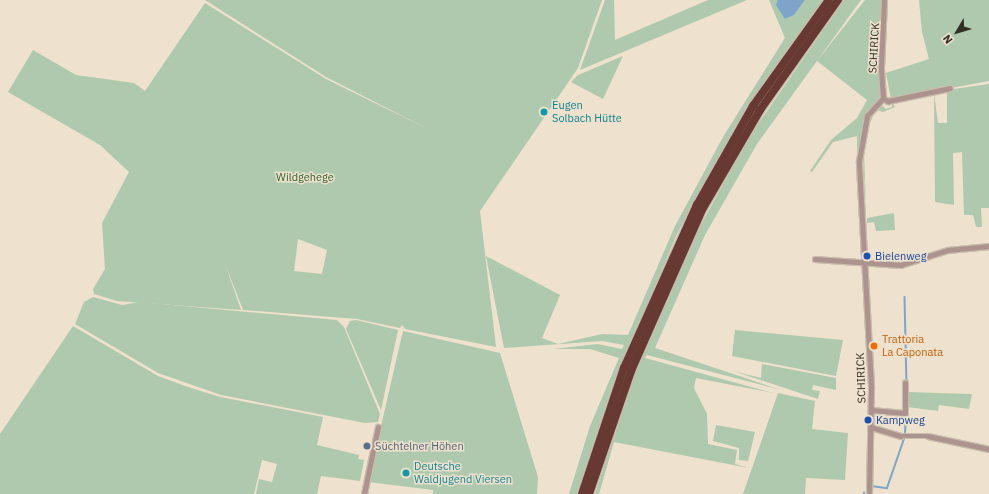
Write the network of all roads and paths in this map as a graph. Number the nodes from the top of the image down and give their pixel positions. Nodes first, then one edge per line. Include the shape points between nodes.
1 (829, 0) edge
2 (838, 0) edge
3 (884, 0) edge
4 (950, 88) dead end
5 (883, 98) junction
6 (989, 246) edge
7 (815, 259) dead end
8 (864, 261) junction
9 (905, 383) dead end
10 (871, 410) junction
11 (378, 426) dead end
12 (871, 427) junction
13 (989, 449) edge
14 (364, 494) edge
15 (582, 494) edge
16 (589, 494) edge
17 (869, 494) edge

1 - 15 highway via 753,106 690,218 624,368
2 - 16 highway via 760,110 703,208 631,371
3 - 5 street, SCHIRICK via 881,67
4 - 5 street via 888,101
5 - 8 street, SCHIRICK via 867,116 860,151
6 - 8 street via 948,250 901,265
7 - 8 street
8 - 10 street, SCHIRICK
9 - 10 street via 905,413
10 - 12 street, SCHIRICK
11 - 14 street
12 - 13 street via 901,436 928,436
12 - 17 street, SCHIRICK

